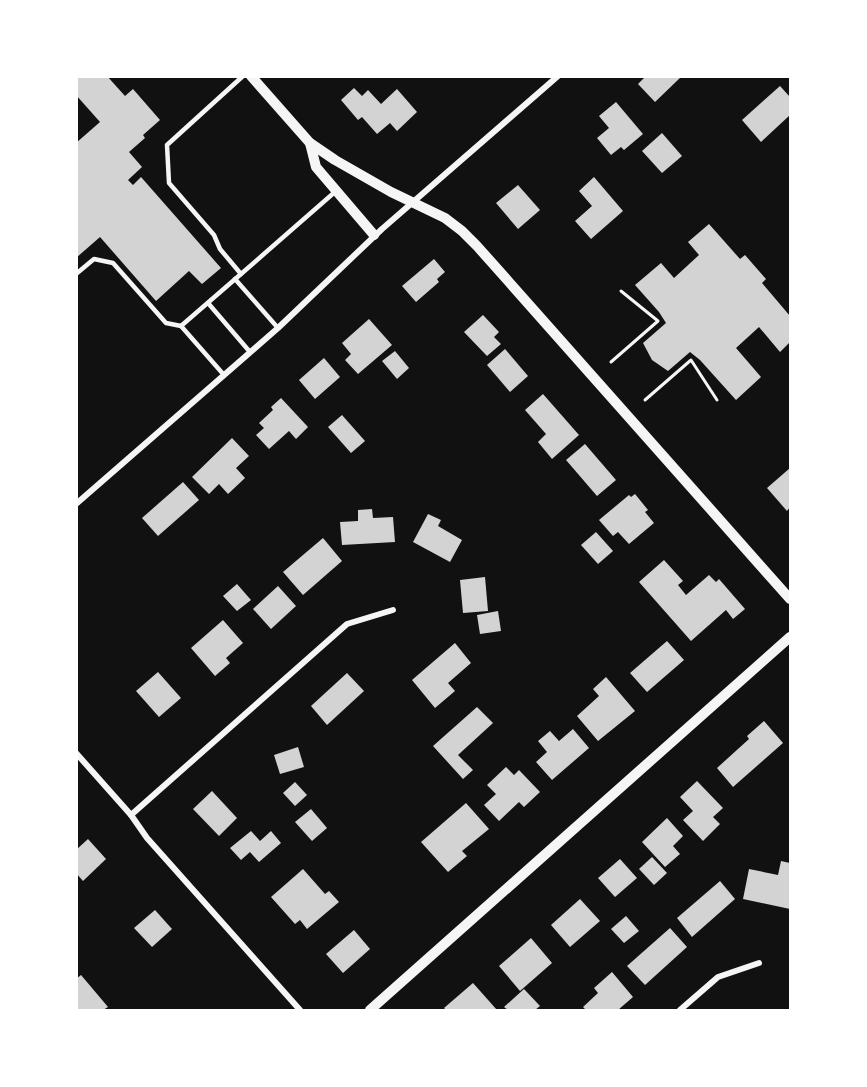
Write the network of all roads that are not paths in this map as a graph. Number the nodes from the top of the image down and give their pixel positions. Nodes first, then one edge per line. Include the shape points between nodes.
1 (243, 76) edge
2 (251, 76) edge
3 (558, 76) edge
4 (310, 143) junction
5 (336, 191) junction
6 (412, 203) junction
7 (374, 236) junction
8 (241, 273) junction
9 (76, 274) edge
10 (236, 279) junction
11 (208, 303) junction
12 (181, 326) junction
13 (278, 328) junction
14 (250, 352) junction
15 (224, 375) junction
16 (76, 504) edge
17 (790, 599) edge
18 (393, 610) dead end
19 (790, 637) edge
20 (76, 753) edge
21 (131, 815) junction
22 (759, 963) dead end
23 (300, 1011) edge
24 (370, 1011) edge
25 (681, 1011) edge

1 - 8 lane via 167,145 169,183
2 - 4 street
3 - 6 street
4 - 5 street via 316,167
4 - 6 street
5 - 7 street
5 - 8 lane
6 - 7 street
6 - 17 street via 445,218 477,246
7 - 13 street
8 - 10 lane
9 - 12 lane via 94,259 113,263 166,323
10 - 11 lane
10 - 13 lane
11 - 12 lane
11 - 14 lane
12 - 15 lane
13 - 14 street
14 - 15 street
15 - 16 street
18 - 21 street via 347,624
19 - 24 street
20 - 21 street
21 - 23 street
22 - 25 street via 718,977

